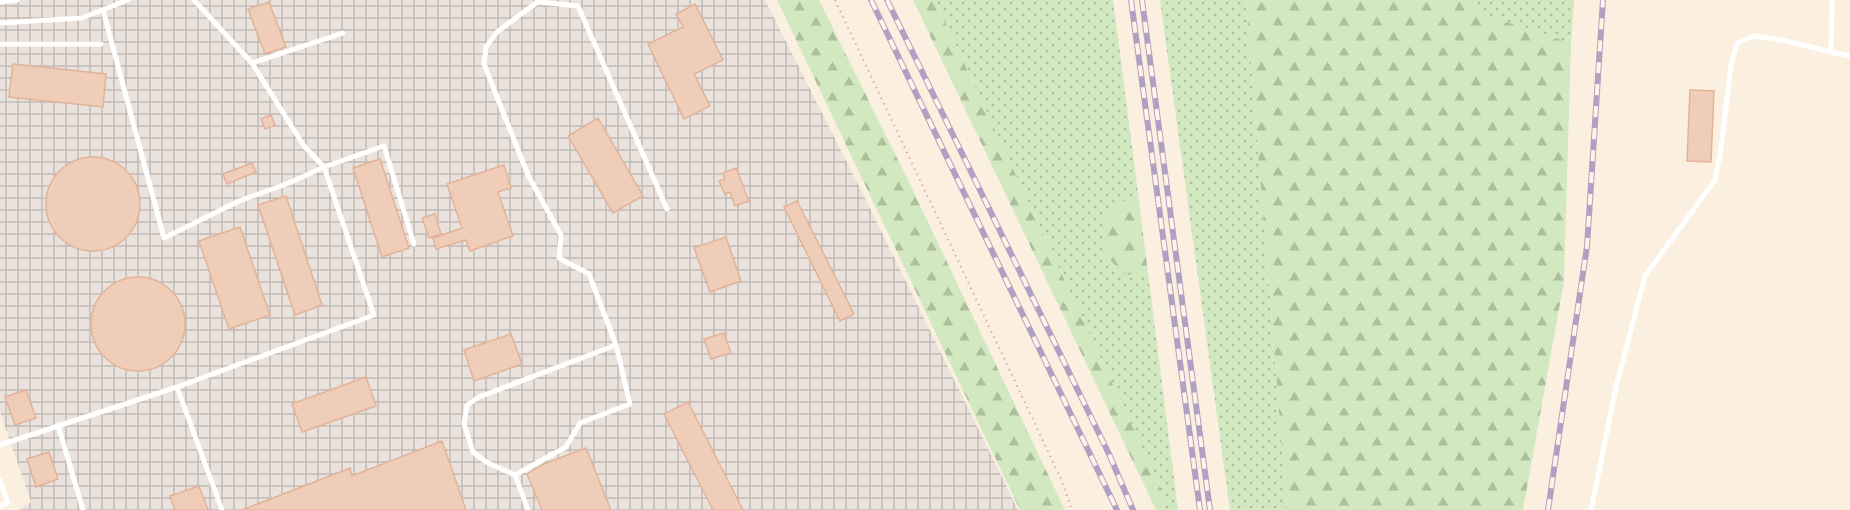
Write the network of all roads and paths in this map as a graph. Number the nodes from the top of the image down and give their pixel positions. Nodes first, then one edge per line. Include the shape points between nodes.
1 (17, 0) edge
2 (128, 0) edge
3 (194, 0) edge
4 (835, 0) edge
5 (1832, 0) edge
6 (540, 1) edge
7 (0, 2) edge
8 (103, 10) junction
9 (0, 22) edge
10 (343, 33) dead end
11 (0, 44) edge
12 (101, 44) dead end
13 (1831, 52) junction
14 (1850, 56) edge
15 (252, 63) junction
16 (324, 167) junction
17 (667, 209) dead end
18 (414, 244) dead end
19 (616, 345) junction
20 (177, 387) junction
21 (58, 425) junction
22 (0, 445) edge
23 (515, 475) junction
24 (0, 480) edge
25 (0, 506) edge
26 (83, 510) edge
27 (222, 510) edge
28 (528, 510) edge
29 (1072, 510) edge
30 (1591, 510) edge

1 - 7 lane
2 - 8 lane
3 - 15 lane
4 - 29 path via 1061,479
5 - 13 lane
6 - 17 lane via 578,6
6 - 19 lane via 497,32 486,47 484,64 528,175 561,235 559,258 590,274
8 - 9 lane via 82,18
8 - 16 lane via 164,238
10 - 15 lane
11 - 12 lane
13 - 14 lane
13 - 30 lane via 1754,36 1737,43 1715,180 1645,276 1616,387
15 - 16 lane via 304,146
16 - 18 lane via 384,146
16 - 20 lane via 374,315
19 - 23 lane via 630,404 580,423 566,447
19 - 23 lane via 478,397 468,405 464,424 473,452
20 - 21 lane
20 - 27 lane
21 - 22 lane
21 - 26 lane
23 - 28 lane
24 - 25 lane via 8,503

